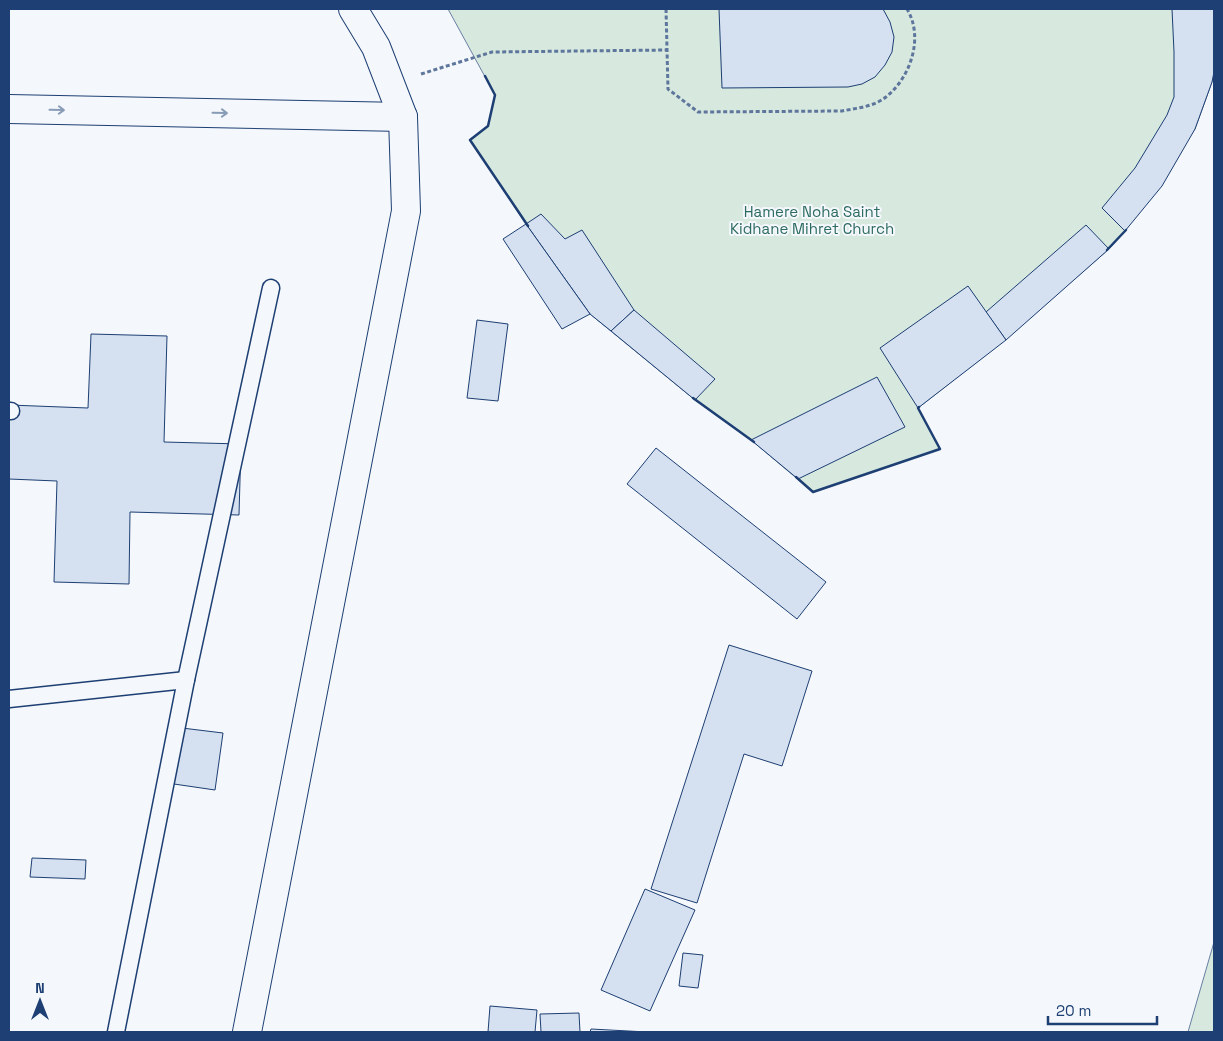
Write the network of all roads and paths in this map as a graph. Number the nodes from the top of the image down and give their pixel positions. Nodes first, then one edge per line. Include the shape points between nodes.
1 (353, 9) edge
2 (666, 9) edge
3 (907, 9) edge
4 (667, 50) junction
5 (389, 83) junction
6 (9, 109) edge
7 (403, 117) junction
8 (271, 288) dead end
9 (186, 680) junction
10 (9, 699) edge
11 (116, 1032) edge
12 (247, 1032) edge

1 - 5 street via 376,47
2 - 4 path
3 - 4 path via 915,36 912,59 902,80 886,97 865,108 698,112 668,89
4 - 5 path via 492,52
5 - 7 street
6 -> 7 street
7 - 12 street via 406,211
8 - 9 lane
9 - 10 lane
9 - 11 lane

